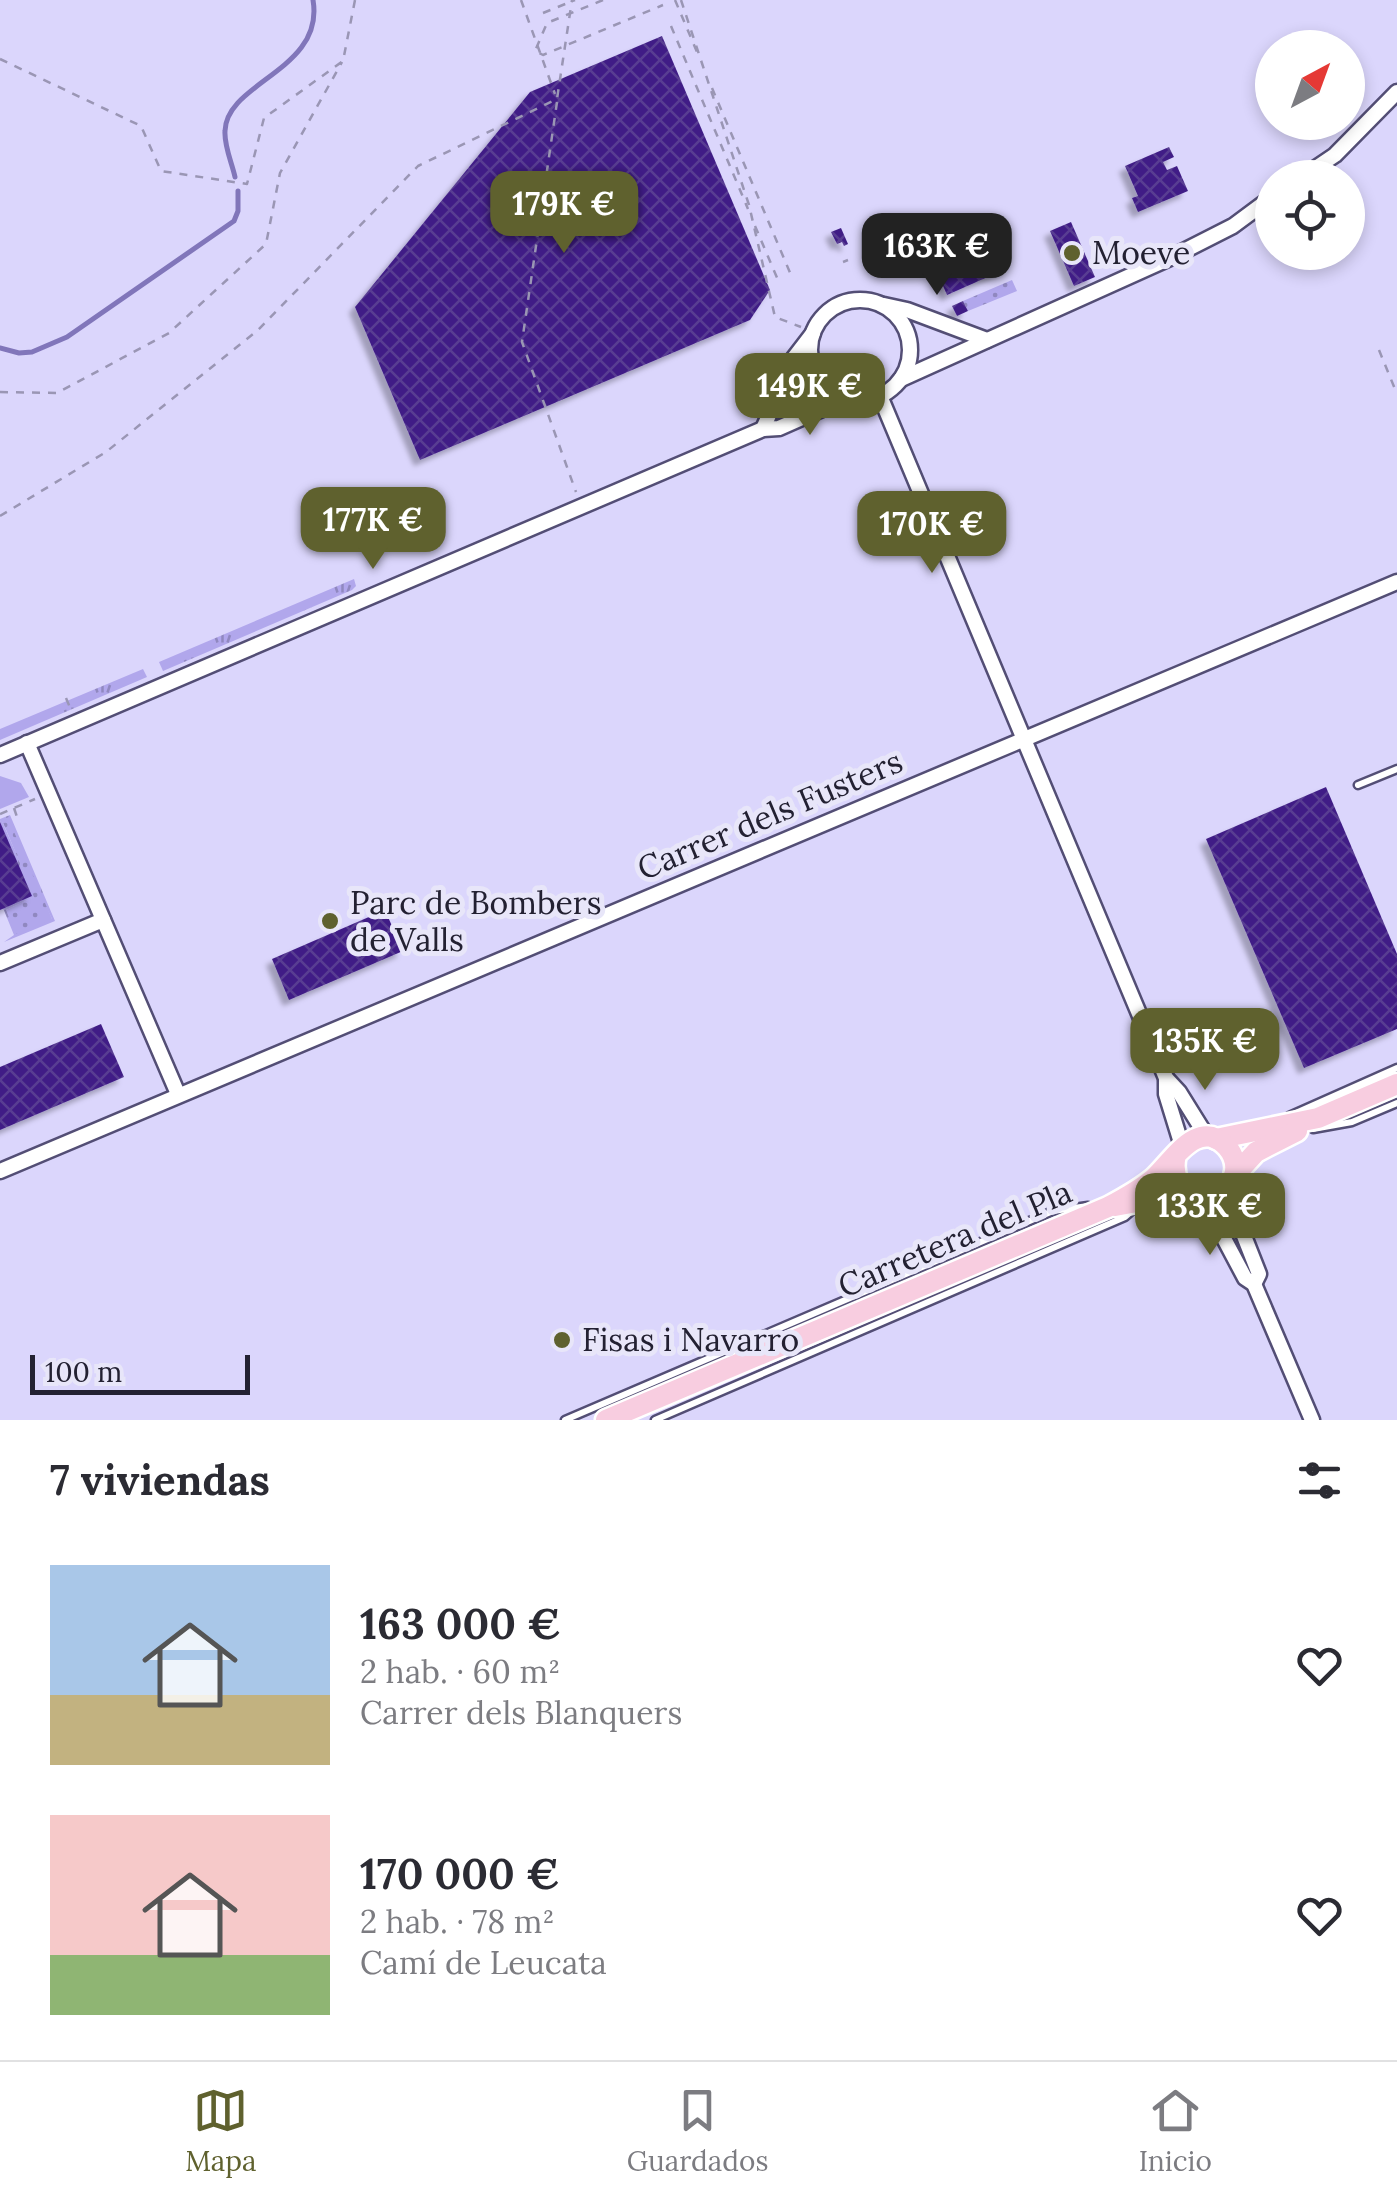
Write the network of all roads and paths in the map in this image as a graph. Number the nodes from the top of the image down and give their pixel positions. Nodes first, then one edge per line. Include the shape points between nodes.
1 (355, 0) edge
2 (521, 0) edge
3 (573, 0) edge
4 (603, 0) edge
5 (675, 0) edge
6 (681, 0) edge
7 (662, 4) dead end
8 (542, 14) dead end
9 (671, 26) dead end
10 (0, 59) edge
11 (343, 61) junction
12 (1397, 92) edge
13 (557, 99) junction
14 (1327, 160) edge
15 (1255, 210) edge
16 (791, 275) dead end
17 (778, 280) dead end
18 (873, 302) junction
19 (814, 332) junction
20 (987, 340) junction
21 (1379, 350) dead end
22 (901, 379) junction
23 (0, 392) edge
24 (1397, 394) edge
25 (880, 396) junction
26 (847, 398) junction
27 (763, 428) junction
28 (582, 508) junction
29 (0, 516) edge
30 (1397, 582) edge
31 (66, 698) dead end
32 (71, 710) dead end
33 (1023, 739) junction
34 (27, 743) junction
35 (0, 754) edge
36 (1397, 769) edge
37 (1358, 786) dead end
38 (34, 800) dead end
39 (14, 808) junction
40 (0, 814) edge
41 (18, 820) dead end
42 (103, 920) junction
43 (0, 963) edge
44 (1397, 1068) edge
45 (1166, 1078) junction
46 (1397, 1084) edge
47 (178, 1094) junction
48 (1397, 1103) edge
49 (1310, 1124) junction
50 (1268, 1128) junction
51 (1211, 1138) junction
52 (1179, 1151) junction
53 (0, 1171) edge
54 (1232, 1180) junction
55 (1195, 1196) junction
56 (1113, 1204) junction
57 (1142, 1204) junction
58 (1254, 1284) junction
59 (565, 1420) edge
60 (606, 1420) edge
61 (655, 1420) edge
62 (1312, 1420) edge

1 - 11 path
2 - 13 path
3 - 8 path
3 - 13 path
4 - 7 path via 547,23 535,51 544,55
5 - 16 path
6 - 19 path via 749,205 774,316
9 - 17 path
10 - 11 path via 140,126 160,171 247,184 264,118
11 - 23 path via 280,174 266,244 169,333 57,393
12 - 14 street
13 - 28 path via 522,342
13 - 29 path via 418,166 258,330 106,452
15 - 20 street via 1172,258
18 - 19 street via 837,306
18 - 20 street
18 - 22 street via 890,310 907,334 909,362
19 - 26 street via 814,369
19 - 27 street via 793,359
20 - 22 street
21 - 24 path
22 - 25 street
25 - 26 street
25 - 33 street
26 - 27 street via 779,428
27 - 28 street
28 - 34 street
30 - 33 street, Carrer dels Fusters
31 - 32 path
33 - 45 street
33 - 47 street, Carrer dels Fusters
34 - 35 street
34 - 42 street
36 - 37 lane
38 - 39 path
39 - 40 path
39 - 41 path
42 - 43 street
42 - 47 street
44 - 50 lane
45 - 51 street
45 - 52 street
46 - 49 main road
47 - 53 street, Carrer dels Fusters
48 - 49 lane via 1333,1127
49 - 50 main road
49 - 54 main road via 1264,1146
50 - 51 main road
51 - 52 main road
51 - 54 main road via 1230,1152
52 - 55 main road via 1176,1179
52 - 56 main road via 1148,1183
54 - 55 main road via 1213,1198
54 - 58 street via 1233,1208 1259,1274
55 - 57 main road
55 - 58 street
56 - 57 main road
56 - 59 lane via 1053,1211
56 - 60 main road, Carretera del Pla
57 - 61 lane
58 - 62 street

